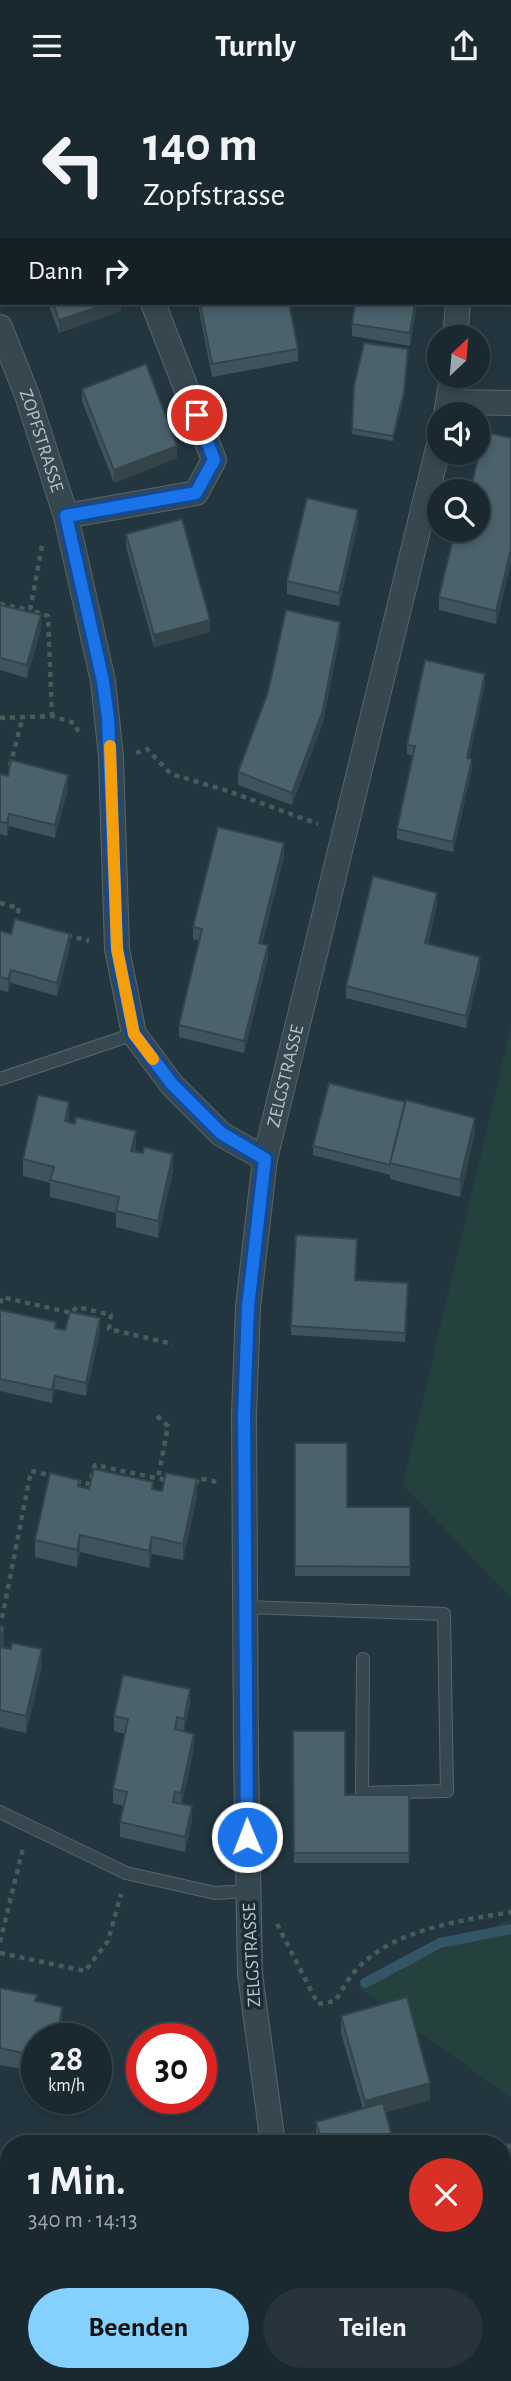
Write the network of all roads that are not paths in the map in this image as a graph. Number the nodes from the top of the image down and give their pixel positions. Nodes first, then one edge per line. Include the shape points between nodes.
1 (154, 305) edge
2 (458, 305) edge
3 (456, 325) edge
4 (0, 327) edge
5 (511, 404) edge
6 (490, 405) edge
7 (434, 465) edge
8 (66, 516) junction
9 (134, 1034) junction
10 (0, 1079) edge
11 (265, 1159) junction
12 (246, 1607) junction
13 (363, 1659) dead end
14 (0, 1812) edge
15 (248, 1891) junction
16 (272, 2135) edge

1 - 8 street, ZOPFSTRASSE via 214,460 196,493
2 - 3 street
4 - 8 street, ZOPFSTRASSE
5 - 6 street
7 - 11 street, ZELGSTRASSE
8 - 9 street, ZOPFSTRASSE via 103,681 111,757 117,949
9 - 10 lane
9 - 11 street, ZOPFSTRASSE via 172,1084 221,1133
11 - 12 street, ZELGSTRASSE via 248,1307
12 - 13 lane via 444,1614 447,1791 362,1793
12 - 15 street, ZELGSTRASSE
14 - 15 lane via 126,1873 215,1893
15 - 16 street, ZELGSTRASSE via 250,1974

